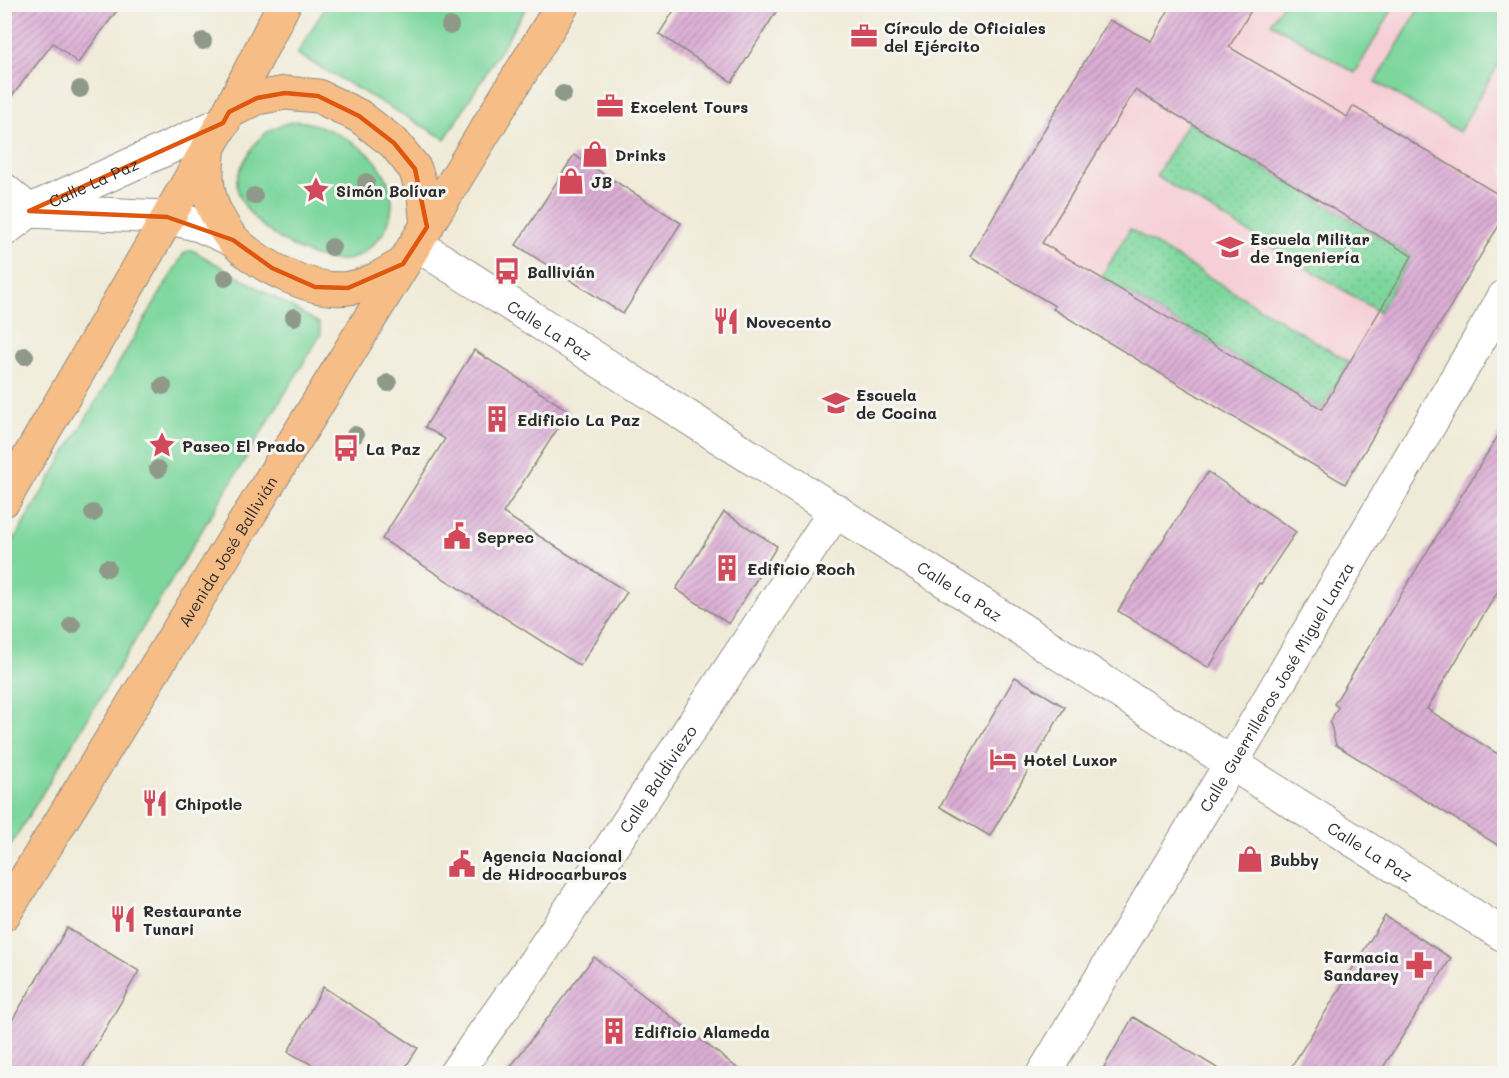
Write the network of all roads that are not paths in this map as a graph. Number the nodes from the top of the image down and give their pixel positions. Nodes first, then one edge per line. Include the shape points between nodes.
1 (284, 4) edge
2 (563, 4) edge
3 (220, 127) junction
4 (4, 190) edge
5 (167, 217) junction
6 (17, 220) edge
7 (233, 240) junction
8 (415, 245) junction
9 (1504, 297) edge
10 (4, 500) edge
11 (836, 510) junction
12 (1231, 763) junction
13 (4, 914) edge
14 (1504, 935) edge
15 (454, 1074) edge
16 (1043, 1074) edge

1 - 3 main road
2 - 8 main road, Avenida José Ballivián
3 - 5 main road
3 - 6 street, Calle La Paz
3 - 7 main road, Calle La Paz via 206,171 216,213
3 - 8 main road, Calle La Paz via 257,98 285,93 318,96 358,116 394,143 415,169 424,196
4 - 6 street, Calle La Paz
5 - 6 street, Calle La Paz
5 - 7 street, Calle La Paz
5 - 10 main road
7 - 8 main road, Calle La Paz via 272,268 315,287 348,288 377,280
8 - 11 street, Calle La Paz
8 - 13 main road, Avenida José Ballivián
9 - 12 street, Calle Guerrilleros José Miguel Lanza
11 - 12 street, Calle La Paz
11 - 15 street, Calle Baldiviezo via 534,962
12 - 14 street, Calle La Paz
12 - 16 street, Calle Guerrilleros José Miguel Lanza

